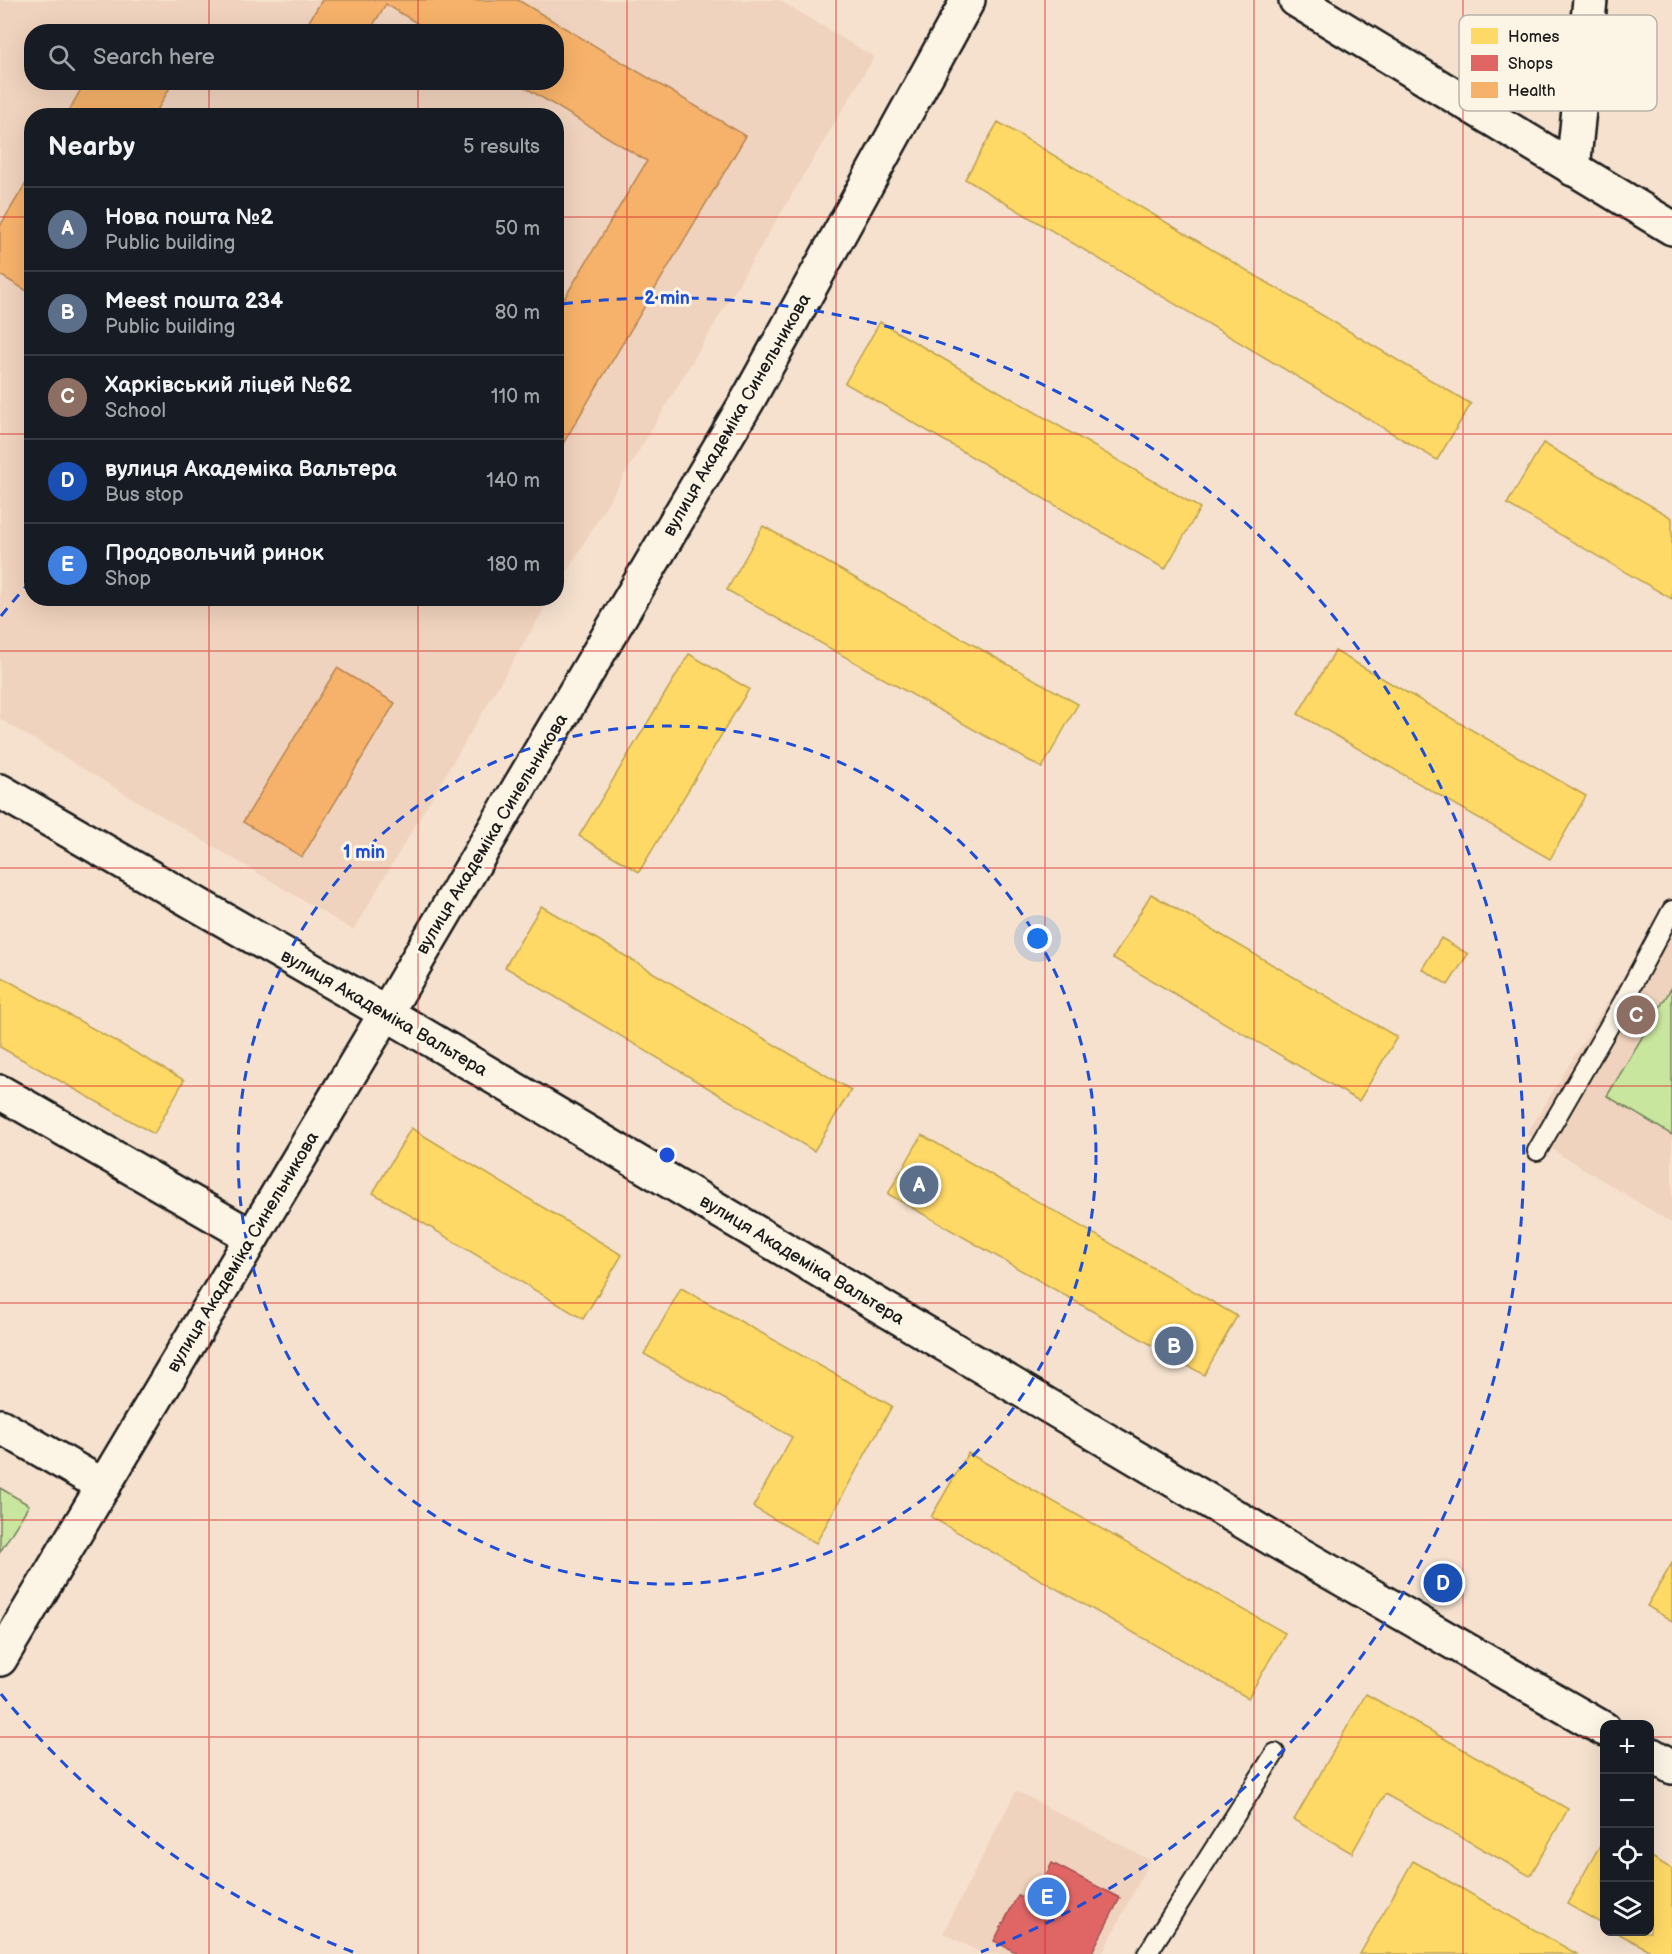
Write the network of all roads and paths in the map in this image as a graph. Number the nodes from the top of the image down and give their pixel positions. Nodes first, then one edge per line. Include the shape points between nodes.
1 (969, 0) edge
2 (1296, 0) edge
3 (1590, 0) edge
4 (1589, 15) edge
5 (1459, 99) edge
6 (1479, 111) edge
7 (1579, 111) edge
8 (1574, 169) junction
9 (1672, 228) edge
10 (0, 791) edge
11 (1672, 910) edge
12 (386, 1013) junction
13 (0, 1092) edge
14 (1537, 1151) dead end
15 (252, 1237) junction
16 (0, 1426) edge
17 (104, 1486) junction
18 (0, 1659) edge
19 (1600, 1726) edge
20 (1275, 1753) dead end
21 (1654, 1757) edge
22 (1672, 1767) edge
23 (1147, 1954) edge

1 - 12 street, вулиця Академіка Синельникова via 749,398
2 - 5 street
3 - 4 street
6 - 8 street
7 - 8 street
8 - 9 street
10 - 12 street, вулиця Академіка Вальтера
11 - 14 lane
12 - 15 street, вулиця Академіка Синельникова
12 - 19 street, вулиця Академіка Вальтера via 1278,1542
13 - 15 street
15 - 17 street, вулиця Академіка Синельникова
16 - 17 street
17 - 18 street, вулиця Академіка Синельникова
20 - 23 lane
21 - 22 street

